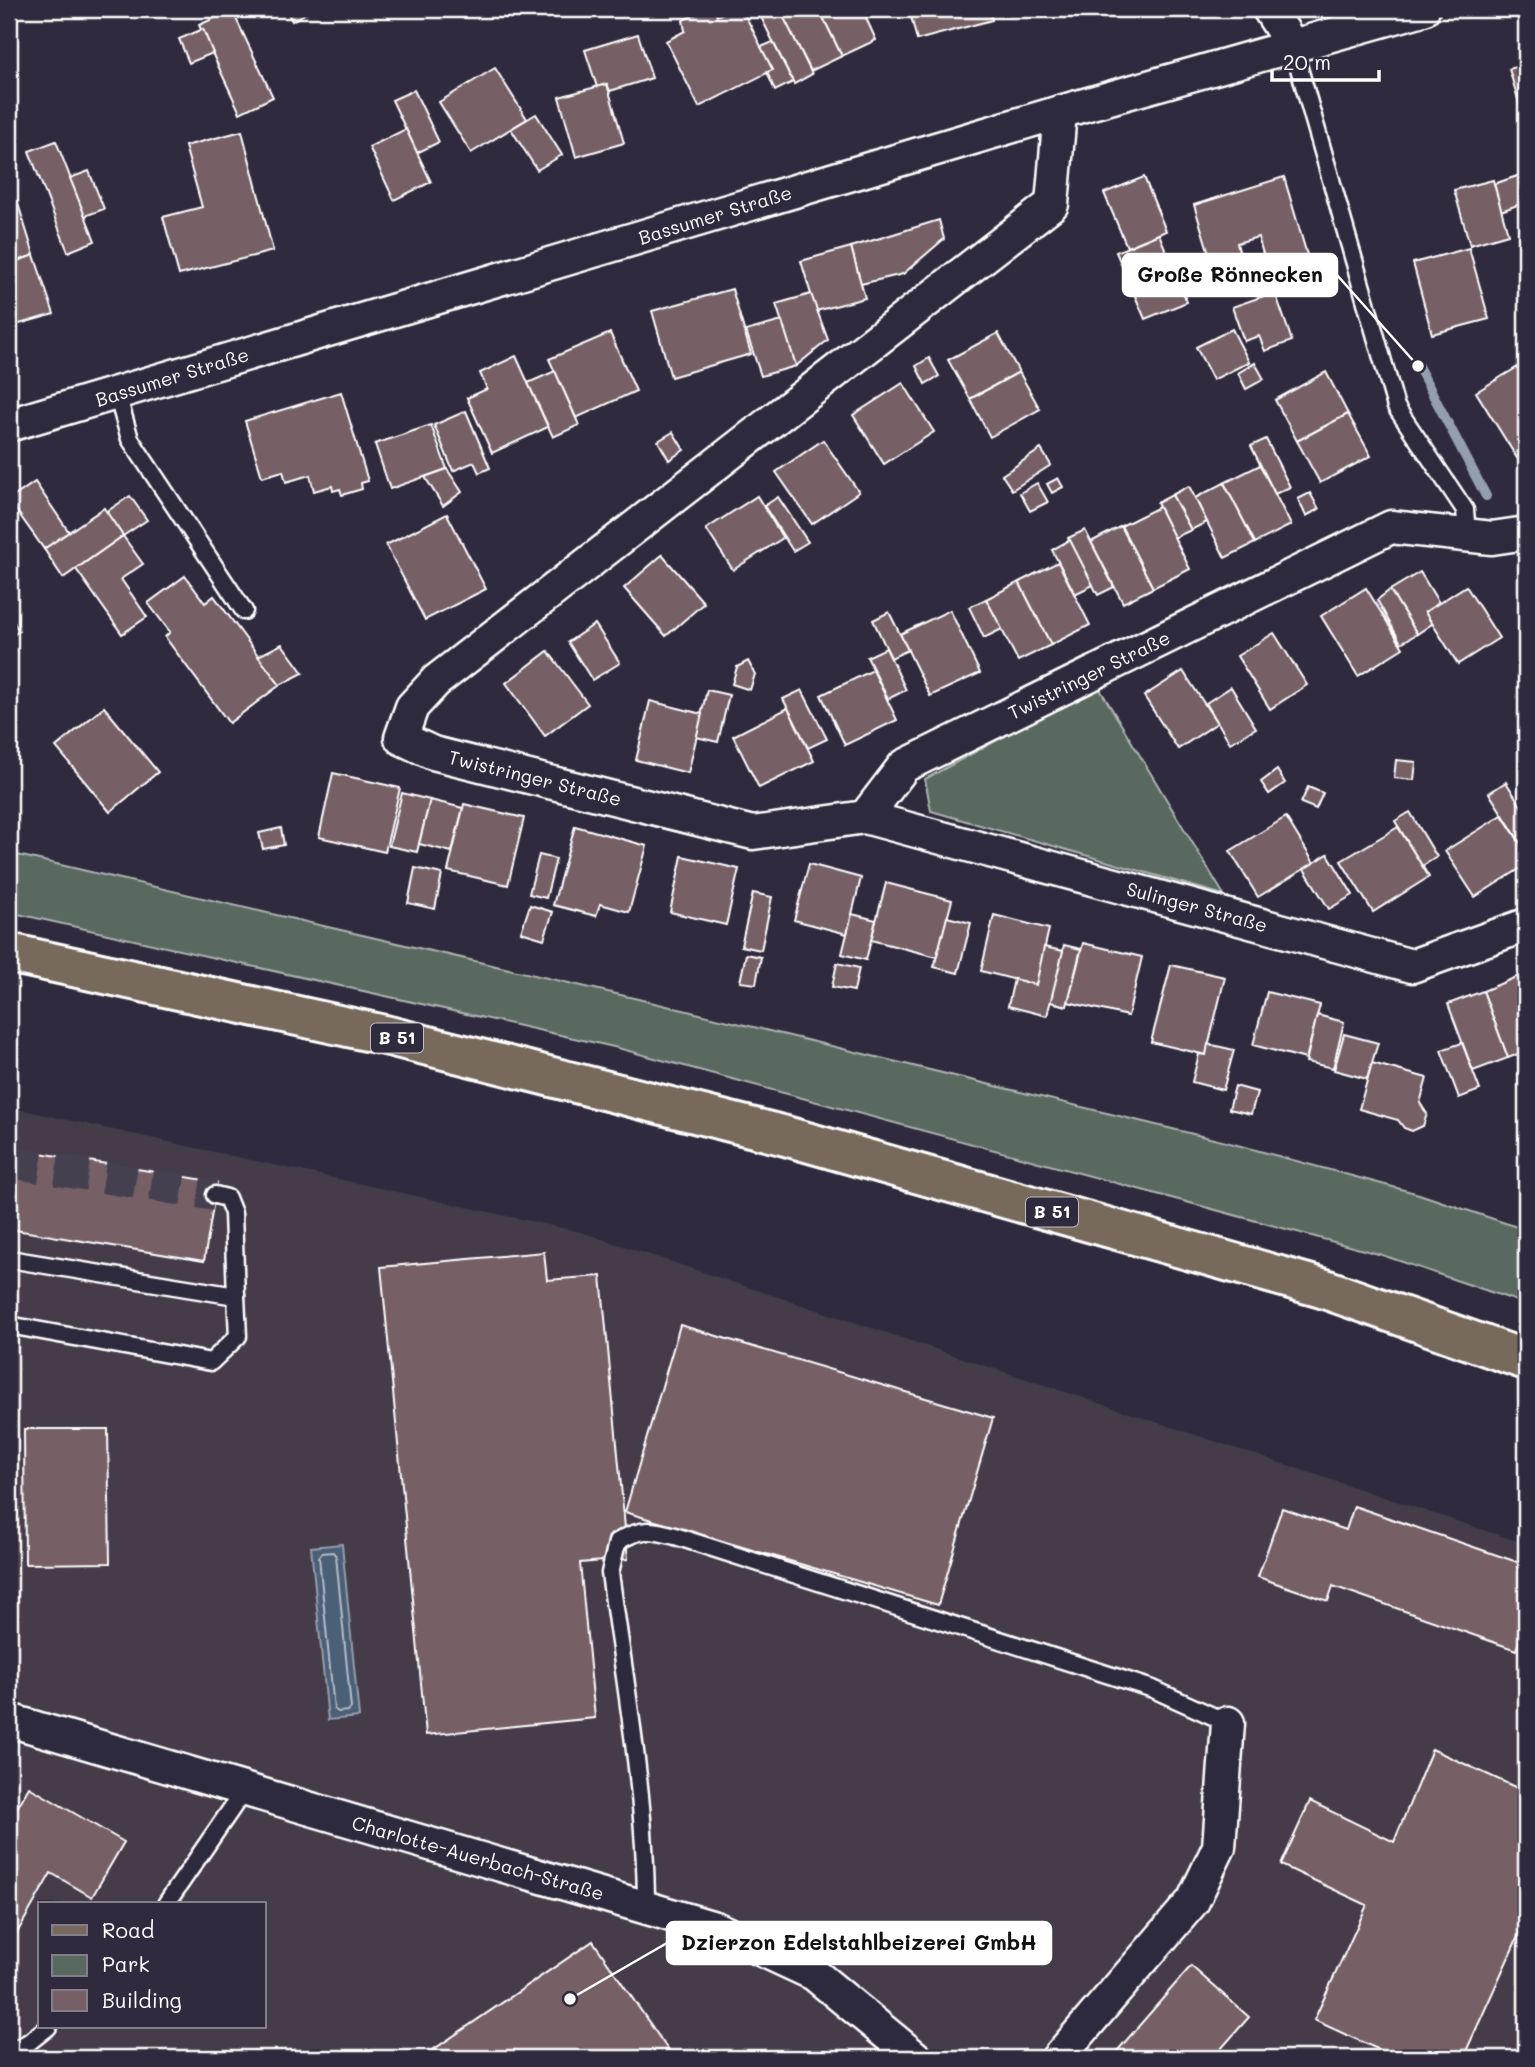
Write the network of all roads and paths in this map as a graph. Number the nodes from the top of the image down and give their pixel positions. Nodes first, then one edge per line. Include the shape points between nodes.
1 (1269, 9) edge
2 (1423, 9) edge
3 (1293, 47) junction
4 (1060, 112) junction
5 (117, 394) junction
6 (9, 425) edge
7 (1526, 533) edge
8 (1467, 534) junction
9 (244, 611) dead end
10 (865, 817) junction
11 (1526, 925) edge
12 (9, 953) edge
13 (215, 1195) tunnel mouth
14 (9, 1259) edge
15 (236, 1296) junction
16 (9, 1325) edge
17 (1526, 1360) edge
18 (9, 1720) edge
19 (1228, 1723) joint
20 (245, 1789) junction
21 (167, 1902) edge
22 (646, 1908) junction
23 (47, 2028) edge
24 (9, 2053) edge
25 (916, 2058) edge
26 (1058, 2058) edge

1 - 3 street
2 - 3 street, Bassumer Straße
3 - 4 street, Bassumer Straße
3 - 8 lane via 1396,407 1465,510
4 - 5 street, Bassumer Straße
4 - 10 street, Twistringer Straße via 1052,204 436,681 412,707 401,738 433,753 753,833
5 - 6 street, Bassumer Straße
5 - 9 lane via 130,439
7 - 8 street, Twistringer Straße via 1492,538
8 - 10 street, Twistringer Straße via 1391,527 904,766
10 - 11 street, Sulinger Straße via 1412,966
12 - 17 main road, B 51 via 385,1035 782,1135 1322,1288
13 - 15 lane via 227,1199 233,1213
14 - 15 lane
15 - 16 lane via 238,1336 211,1362
18 - 20 street, Charlotte-Auerbach-Straße
19 - 22 lane via 1153,1689 676,1536 656,1530 634,1532 617,1542 610,1573 646,1865
19 - 26 street via 1219,1847 1193,1901
20 - 21 lane
20 - 22 street, Charlotte-Auerbach-Straße
22 - 25 street, Charlotte-Auerbach-Straße via 715,1928 814,1974
23 - 24 lane

